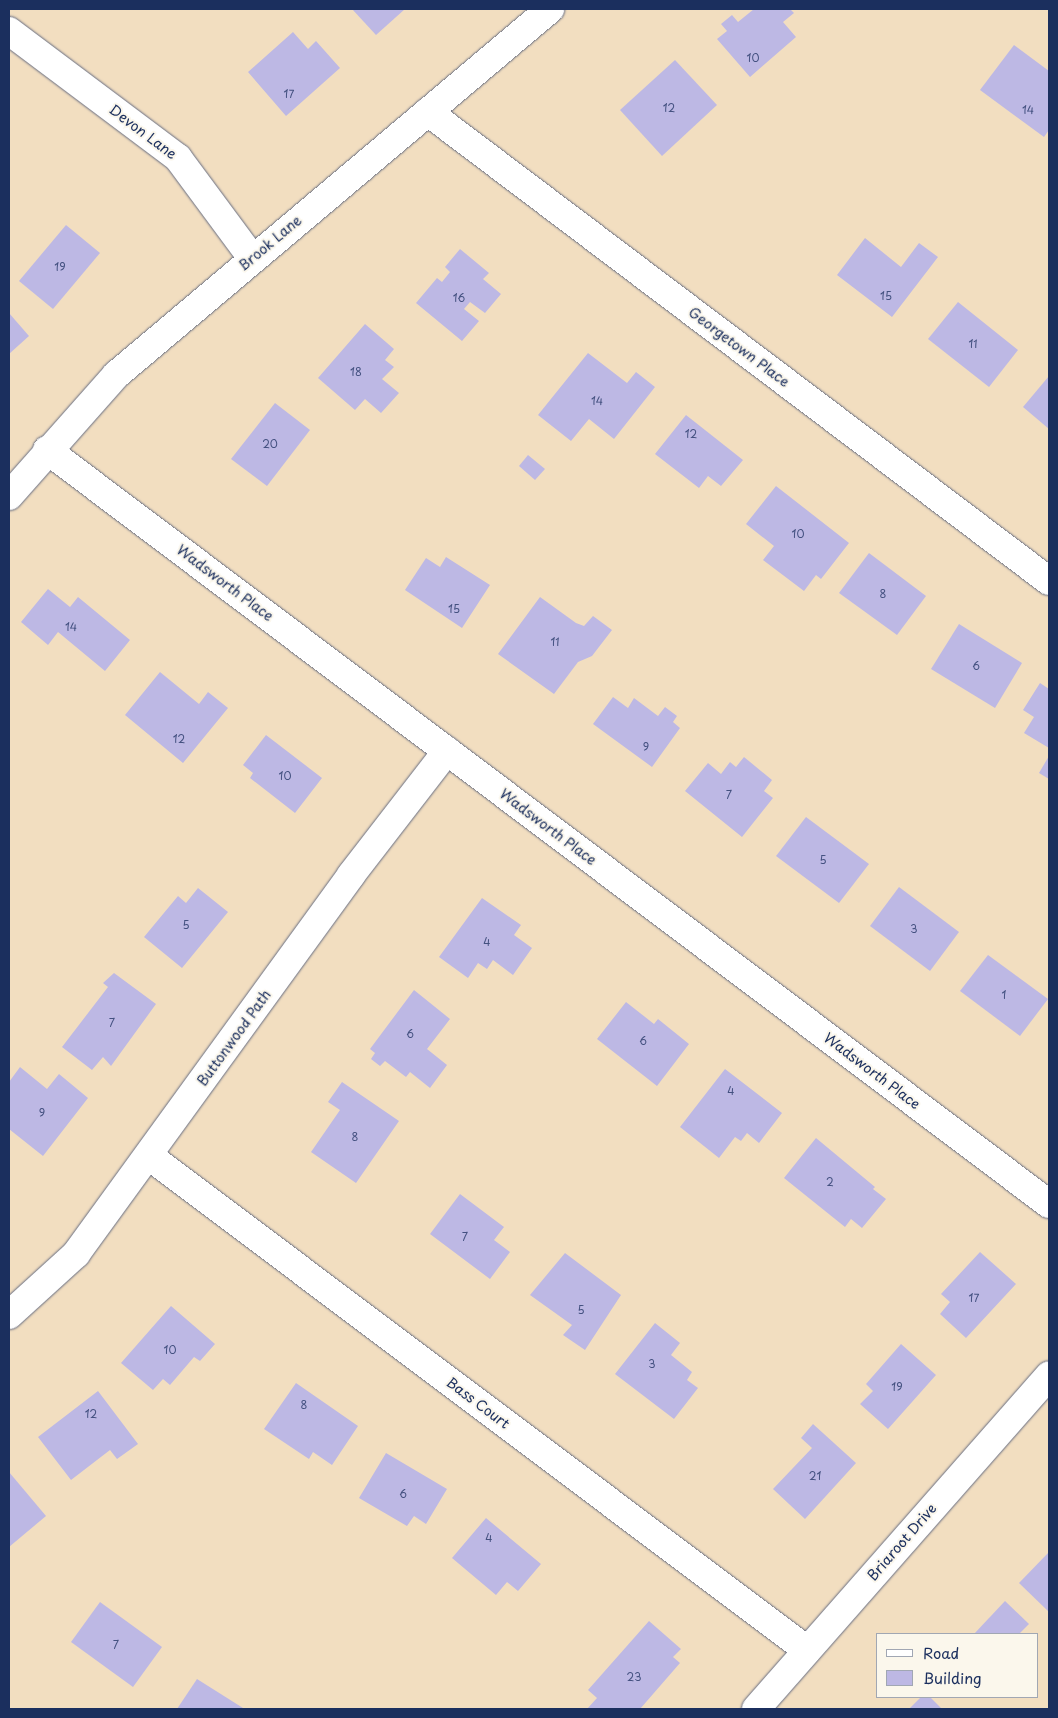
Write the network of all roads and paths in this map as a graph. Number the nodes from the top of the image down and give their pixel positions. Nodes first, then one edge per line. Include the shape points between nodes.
1 (550, 9) edge
2 (9, 32) edge
3 (428, 112) junction
4 (252, 258) junction
5 (47, 450) junction
6 (9, 496) edge
7 (1049, 581) edge
8 (447, 750) junction
9 (149, 1156) junction
10 (1049, 1204) edge
11 (9, 1315) edge
12 (1049, 1376) edge
13 (807, 1650) junction
14 (756, 1709) edge

1 - 3 street, Brook Lane
2 - 4 street, Devon Lane via 178,158
3 - 4 street, Brook Lane
3 - 7 street, Georgetown Place
4 - 5 street, Brook Lane via 116,376
5 - 6 street, Brook Lane
5 - 8 street, Wadsworth Place
8 - 9 street, Buttonwood Path via 351,876
8 - 10 street, Wadsworth Place
9 - 11 street, Buttonwood Path via 76,1254
9 - 13 street, Bass Court
12 - 13 street, Briaroot Drive
13 - 14 street, Briaroot Drive

